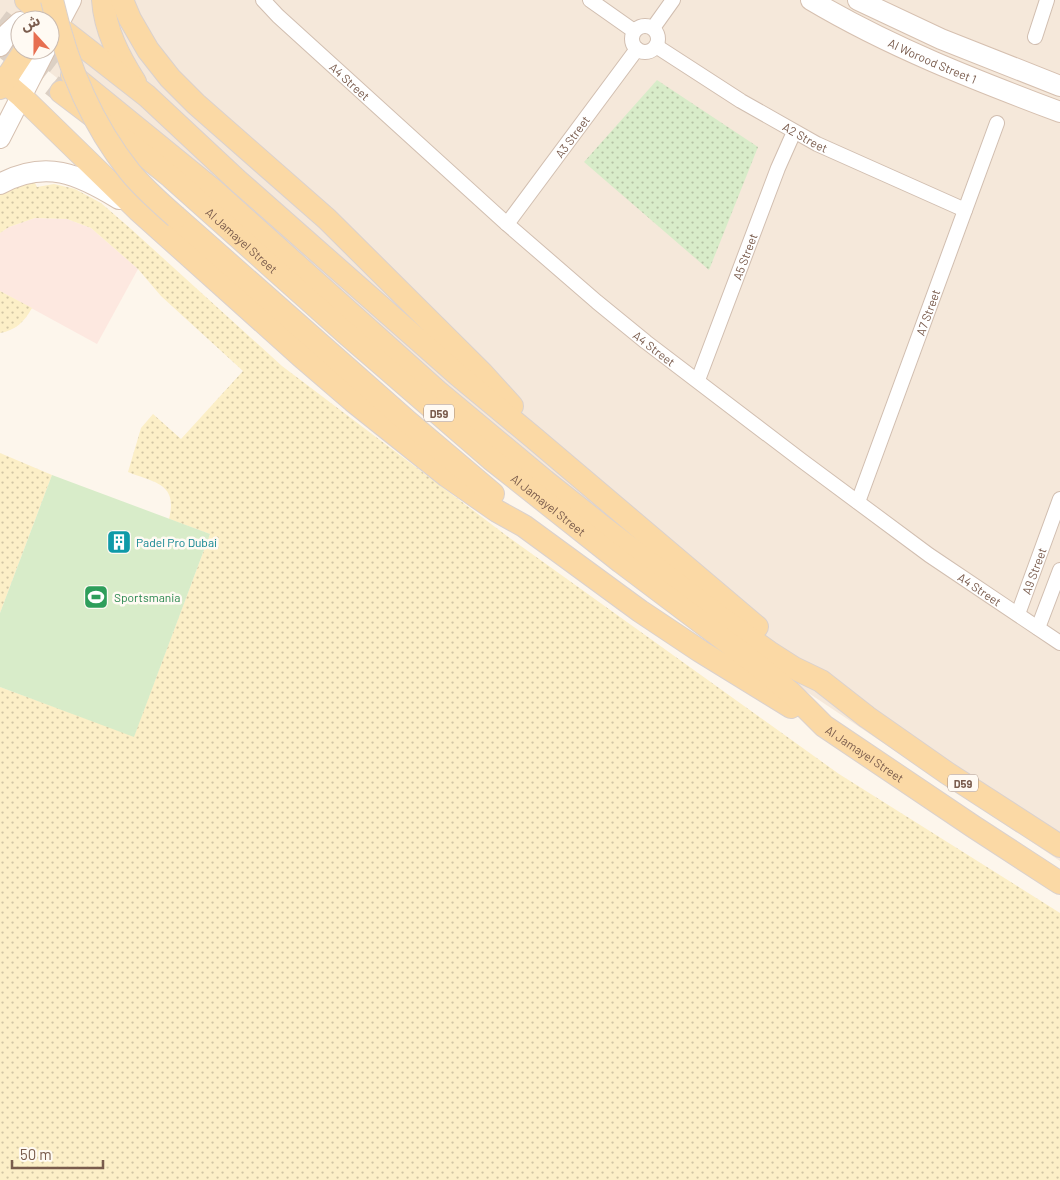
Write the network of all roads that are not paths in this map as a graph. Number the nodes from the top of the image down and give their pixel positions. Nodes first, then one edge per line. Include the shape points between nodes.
1 (52, 0) edge
2 (70, 0) edge
3 (103, 0) edge
4 (122, 0) edge
5 (254, 0) edge
6 (263, 0) edge
7 (590, 0) edge
8 (673, 0) edge
9 (812, 0) edge
10 (858, 0) edge
11 (1047, 0) edge
12 (53, 10) edge
13 (278, 16) junction
14 (653, 28) junction
15 (634, 31) junction
16 (10, 32) edge
17 (60, 35) edge
18 (1035, 37) dead end
19 (0, 46) edge
20 (656, 46) junction
21 (637, 49) junction
22 (17, 60) edge
23 (40, 60) edge
24 (1, 83) edge
25 (1060, 86) edge
26 (147, 96) junction
27 (22, 97) junction
28 (1060, 112) edge
29 (997, 123) dead end
30 (794, 132) junction
31 (0, 138) edge
32 (0, 184) edge
33 (138, 210) junction
34 (965, 210) junction
35 (507, 224) junction
36 (698, 380) junction
37 (534, 438) junction
38 (1060, 499) edge
39 (858, 502) junction
40 (524, 526) junction
41 (1060, 570) edge
42 (1018, 614) junction
43 (1038, 628) junction
44 (1060, 643) edge
45 (821, 681) junction
46 (824, 726) junction
47 (1060, 846) edge
48 (1060, 883) edge

1 - 40 main road, bridge via 69,62 95,120 131,173 176,218 489,490
2 - 12 street
3 - 26 main road via 104,16 117,50
4 - 37 main road via 148,50 170,78 327,219 496,388
5 - 13 street, A4 Street
6 - 13 street, A4 Street
7 - 15 street
8 - 14 street
9 - 28 street, Al Worood Street 1 via 923,57
10 - 25 street, Al Worood Street 1 via 941,39
11 - 18 street
13 - 35 street, A4 Street
14 - 15 street via 643,25
14 - 20 street via 658,36
15 - 21 street via 632,40
16 - 19 street
17 - 26 main road
20 - 21 street via 647,52
20 - 30 street, A2 Street
21 - 35 street, A3 Street
22 - 24 main road
23 - 27 street
24 - 27 main road
26 - 37 main road via 238,181
27 - 31 street
27 - 33 main road
29 - 34 street, A7 Street
30 - 34 street, A2 Street
30 - 36 street, A5 Street
32 - 33 street via 22,174 52,171 69,174 85,179
33 - 40 main road via 353,402 471,494
34 - 39 street, A7 Street
35 - 36 street, A4 Street via 598,302
36 - 39 street, A4 Street
37 - 45 main road
38 - 42 street, A9 Street
39 - 42 street, A4 Street via 929,555
40 - 46 main road via 692,646
41 - 43 street, A9 Street
42 - 43 street, A4 Street
43 - 44 street, A4 Street
45 - 46 main road, Al Jamayel Street / D59 via 794,668 720,617 545,481 437,391 212,189 66,83 492,459 621,562 755,662
45 - 47 main road, Al Jamayel Street / D59 via 946,773
46 - 48 main road, Al Jamayel Street / D59

